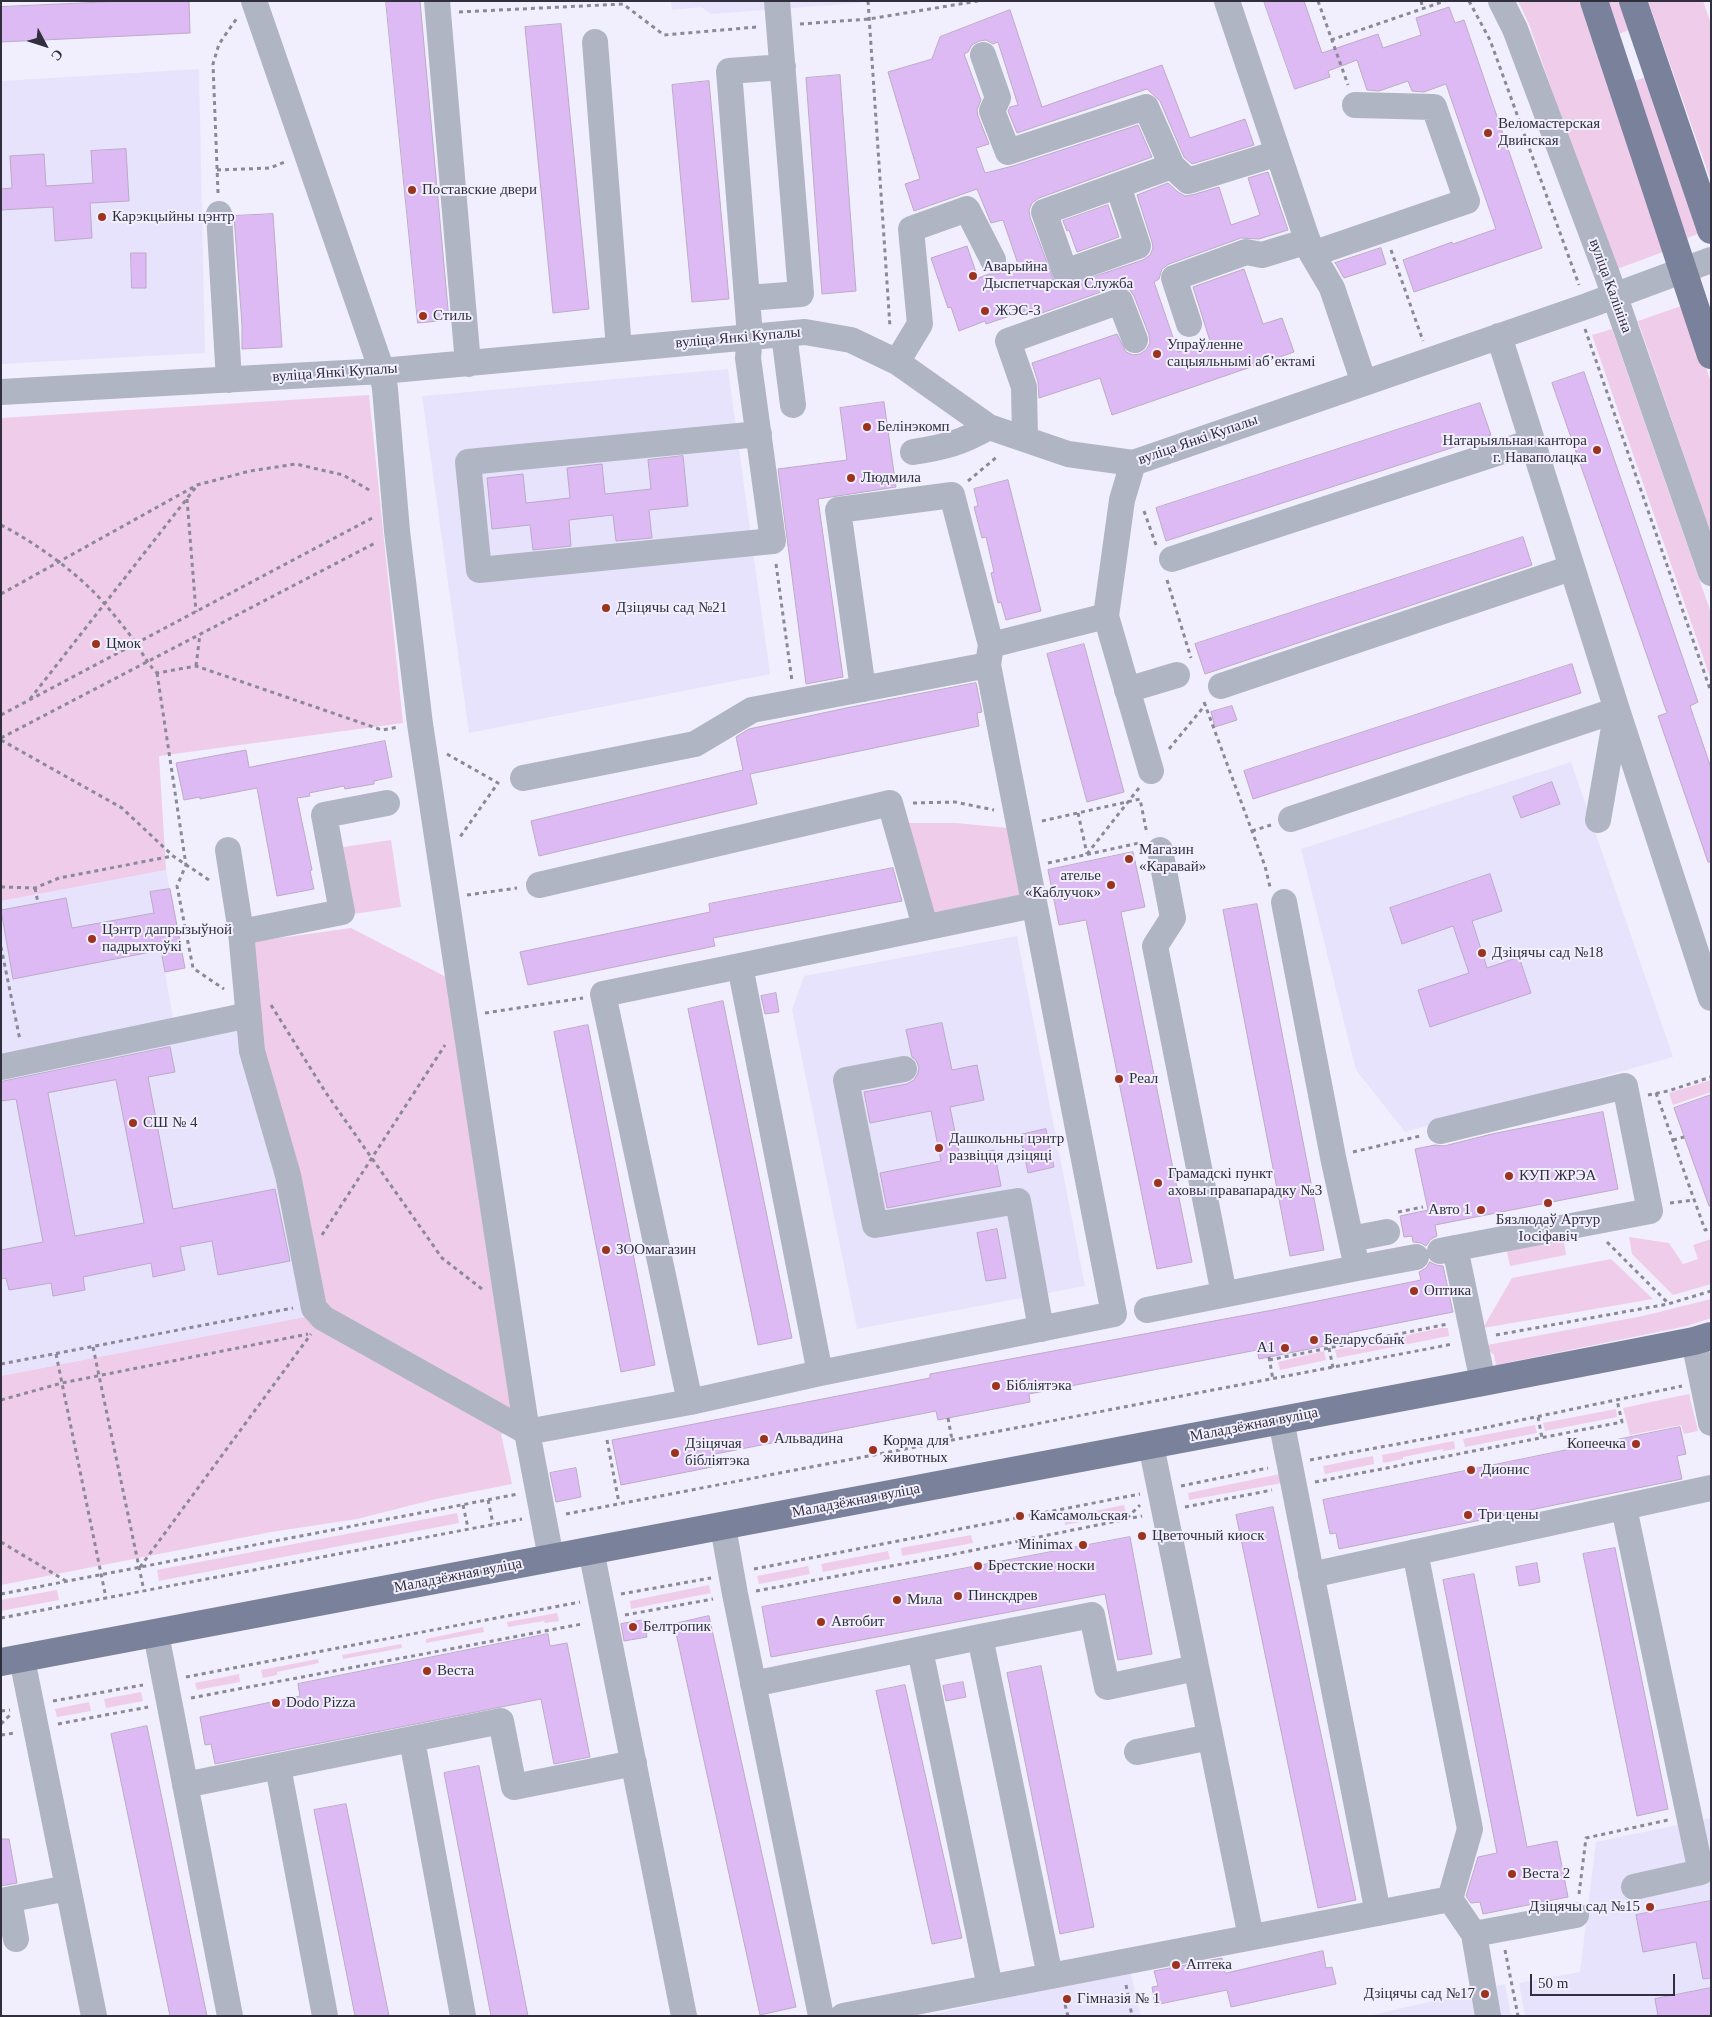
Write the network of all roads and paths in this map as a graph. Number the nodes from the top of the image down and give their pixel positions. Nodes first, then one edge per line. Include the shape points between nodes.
1 (868, 1) edge
2 (978, 1) edge
3 (1227, 1) edge
4 (1318, 1) edge
5 (1421, 1) edge
6 (1445, 1) edge
7 (1469, 1) edge
8 (1501, 1) edge
9 (1594, 1) edge
10 (1634, 1) edge
11 (438, 7) edge
12 (246, 8) edge
13 (1423, 9) junction
14 (778, 14) edge
15 (870, 19) junction
16 (1331, 40) junction
17 (595, 42) dead end
18 (1648, 43) junction
19 (983, 55) dead end
20 (1612, 56) junction
21 (783, 67) junction
22 (1355, 105) joint
23 (1278, 153) junction
24 (307, 154) junction
25 (1172, 166) junction
26 (217, 170) junction
27 (1118, 186) dead end
28 (219, 214) joint
29 (1383, 230) junction
30 (1711, 230) edge
31 (1310, 247) junction
32 (993, 260) dead end
33 (1711, 260) edge
34 (1684, 270) junction
35 (1614, 295) junction
36 (747, 298) junction
37 (1587, 306) junction
38 (1189, 324) dead end
39 (784, 334) junction
40 (750, 336) junction
41 (1499, 336) junction
42 (1135, 340) dead end
43 (1423, 342) dead end
44 (619, 349) junction
45 (1711, 355) edge
46 (892, 359) junction
47 (468, 364) junction
48 (382, 371) junction
49 (229, 380) junction
50 (1364, 383) junction
51 (1, 392) edge
52 (793, 405) dead end
53 (989, 427) junction
54 (758, 434) junction
55 (1025, 439) junction
56 (1531, 442) junction
57 (913, 452) dead end
58 (998, 456) dead end
59 (1134, 463) junction
60 (197, 485) junction
61 (952, 495) junction
62 (187, 499) junction
63 (396, 518) junction
64 (1, 525) edge
65 (773, 541) junction
66 (1172, 559) dead end
67 (57, 562) junction
68 (1571, 568) junction
69 (1711, 573) edge
70 (1, 594) edge
71 (104, 603) junction
72 (196, 612) junction
73 (1106, 616) junction
74 (200, 634) junction
75 (136, 643) junction
76 (990, 655) junction
77 (146, 662) junction
78 (196, 666) junction
79 (157, 673) junction
80 (1177, 675) dead end
81 (1221, 686) dead end
82 (863, 689) junction
83 (1127, 690) junction
84 (1711, 692) edge
85 (28, 701) junction
86 (795, 702) junction
87 (1617, 710) junction
88 (1, 715) edge
89 (421, 732) junction
90 (1, 739) edge
91 (1151, 771) dead end
92 (523, 778) dead end
93 (890, 803) junction
94 (387, 804) dead end
95 (1078, 812) junction
96 (1291, 819) dead end
97 (1018, 820) junction
98 (1598, 820) dead end
99 (1155, 845) junction
100 (228, 850) dead end
101 (1087, 854) junction
102 (174, 856) junction
103 (186, 865) junction
104 (441, 865) junction
105 (1027, 868) junction
106 (539, 884) joint
107 (1, 887) edge
108 (35, 888) junction
109 (235, 896) junction
110 (446, 898) junction
111 (1284, 902) dead end
112 (38, 903) dead end
113 (1034, 905) junction
114 (925, 926) junction
115 (241, 932) junction
116 (1, 947) edge
117 (740, 966) junction
118 (245, 981) junction
119 (603, 994) junction
120 (1711, 998) edge
121 (249, 1014) junction
122 (464, 1016) junction
123 (13, 1065) edge
124 (904, 1069) dead end
125 (1711, 1077) edge
126 (1656, 1094) junction
127 (1628, 1101) junction
128 (1440, 1131) joint
129 (1684, 1137) dead end
130 (1673, 1140) junction
131 (1333, 1157) junction
132 (372, 1158) junction
133 (1711, 1228) edge
134 (1387, 1232) dead end
135 (1351, 1239) junction
136 (1437, 1252) junction
137 (1620, 1257) dead end
138 (305, 1262) junction
139 (1357, 1268) junction
140 (1711, 1291) edge
141 (1224, 1294) junction
142 (1668, 1304) junction
143 (508, 1310) junction
144 (1128, 1312) junction
145 (316, 1320) junction
146 (1448, 1324) dead end
147 (1041, 1328) junction
148 (1473, 1339) junction
149 (1702, 1339) edge
150 (93, 1347) junction
151 (1329, 1348) junction
152 (56, 1354) junction
153 (1, 1364) edge
154 (1333, 1368) junction
155 (820, 1373) junction
156 (99, 1376) junction
157 (1273, 1380) junction
158 (1483, 1382) junction
159 (1702, 1382) junction
160 (62, 1383) junction
161 (1, 1400) edge
162 (1617, 1400) junction
163 (690, 1402) junction
164 (1538, 1417) junction
165 (603, 1418) junction
166 (948, 1418) dead end
167 (1281, 1420) junction
168 (1711, 1423) edge
169 (527, 1432) junction
170 (1542, 1438) junction
171 (952, 1440) junction
172 (1151, 1445) junction
173 (1292, 1475) junction
174 (1711, 1488) edge
175 (518, 1494) dead end
176 (488, 1500) junction
177 (1162, 1501) junction
178 (619, 1503) junction
179 (464, 1505) junction
180 (1624, 1508) junction
181 (543, 1518) junction
182 (493, 1524) junction
183 (723, 1526) junction
184 (468, 1528) junction
185 (1, 1542) edge
186 (591, 1550) junction
187 (1415, 1552) junction
188 (551, 1558) junction
189 (139, 1567) junction
190 (101, 1575) junction
191 (1312, 1576) junction
192 (67, 1582) junction
193 (733, 1584) junction
194 (144, 1591) junction
195 (1, 1594) edge
196 (106, 1598) junction
197 (603, 1609) junction
198 (1, 1618) edge
199 (156, 1634) junction
200 (980, 1637) junction
201 (920, 1650) junction
202 (12, 1660) edge
203 (1196, 1668) junction
204 (753, 1684) junction
205 (167, 1692) junction
206 (34, 1717) junction
207 (1, 1736) edge
208 (1210, 1737) junction
209 (412, 1740) junction
210 (1137, 1752) dead end
211 (634, 1763) junction
212 (278, 1767) junction
213 (185, 1785) junction
214 (1689, 1815) junction
215 (1634, 1887) dead end
216 (68, 1888) junction
217 (1450, 1899) junction
218 (5, 1900) edge
219 (1378, 1913) junction
220 (1576, 1915) joint
221 (1501, 1929) junction
222 (1474, 1934) junction
223 (1250, 1937) junction
224 (16, 1939) dead end
225 (1121, 1962) junction
226 (1050, 1976) junction
227 (990, 1987) junction
228 (914, 2009) edge
229 (94, 2016) edge
230 (230, 2016) edge
231 (325, 2016) edge
232 (463, 2016) edge
233 (684, 2016) edge
234 (821, 2016) edge
235 (843, 2016) edge
236 (1132, 2016) edge
237 (1488, 2016) edge
238 (1518, 2016) edge

1 - 15 path
2 - 15 path
3 - 23 street
4 - 16 path
5 - 13 path
6 - 13 path
7 - 37 path via 1490,40
8 - 35 street, вуліца Калініна via 1515,29
9 - 20 main road
10 - 18 main road
11 - 14 path via 623,4 664,35
11 - 47 street
12 - 24 street
12 - 26 path via 219,44 212,64
13 - 16 path
14 - 15 path
14 - 21 street
15 - 46 path
16 - 22 path
17 - 44 street
18 - 20 main road
18 - 30 main road
19 - 25 street via 998,98 992,111 1008,152 1146,107
20 - 34 main road
21 - 36 street via 801,294
21 - 36 street via 729,71
22 - 29 street via 1434,106 1467,201
23 - 25 street via 1188,181
23 - 31 street
24 - 26 path via 270,168
24 - 48 street
25 - 27 street
26 - 28 path
28 - 49 street
29 - 31 street
29 - 43 path
31 - 38 street via 1262,255 1246,252 1174,278
31 - 50 street via 1332,288
32 - 46 street via 967,209 911,229 920,324
33 - 34 street, вуліца Янкі Купалы
34 - 35 street, вуліца Янкі Купалы
34 - 45 main road
35 - 37 street, вуліца Янкі Купалы
35 - 69 street, вуліца Калініна
36 - 40 street
37 - 41 street, вуліца Янкі Купалы
37 - 84 path via 1585,329
39 - 40 street, вуліца Янкі Купалы
39 - 46 street, вуліца Янкі Купалы via 805,332 851,340
39 - 52 street
40 - 44 street, вуліца Янкі Купалы
40 - 54 street via 748,358
41 - 50 street, вуліца Янкі Купалы
41 - 56 street
42 - 55 street via 1120,301 1008,341 1024,387
44 - 47 street, вуліца Янкі Купалы
46 - 53 street, вуліца Янкі Купалы
47 - 48 street, вуліца Янкі Купалы
48 - 49 street, вуліца Янкі Купалы
48 - 63 street
49 - 51 street, вуліца Янкі Купалы
50 - 59 street, вуліца Янкі Купалы
53 - 55 street, вуліца Янкі Купалы
53 - 57 street via 946,447
54 - 65 street
54 - 65 street via 468,462 479,570
55 - 59 street, вуліца Янкі Купалы via 1068,454
56 - 66 street
56 - 68 street
58 - 61 path
59 - 73 street via 1122,500
60 - 62 path
60 - 63 path via 250,471 296,464 343,475
60 - 67 path
61 - 76 street
61 - 82 street via 838,510
62 - 71 path
62 - 72 path
63 - 72 path
63 - 74 path
63 - 89 street
64 - 67 path
65 - 86 path
67 - 70 path
67 - 71 path via 80,578
68 - 81 street
68 - 87 street
71 - 75 path
71 - 85 path
72 - 75 path
73 - 76 street
73 - 83 street
74 - 77 path
74 - 78 path
75 - 77 path
75 - 85 path
76 - 82 street
76 - 97 street
77 - 79 path
77 - 90 path
78 - 79 path
78 - 89 path via 382,730
79 - 103 path
80 - 83 street
82 - 86 street
83 - 91 street
85 - 88 path
86 - 92 street via 752,710 694,744
87 - 96 street
87 - 98 street
87 - 120 street
89 - 104 street
89 - 104 path via 498,783
90 - 102 path via 122,808
93 - 97 path via 954,802
93 - 106 street
93 - 114 street
94 - 115 street via 324,815 342,912
95 - 97 path
95 - 99 path via 1140,799
95 - 101 path
97 - 105 street
99 - 101 path
99 - 141 street via 1173,918 1155,946
100 - 109 street
101 - 105 path
102 - 103 path
102 - 108 path via 59,878
103 - 109 path
103 - 121 path via 177,886 192,968 224,989
104 - 110 street
105 - 113 street
106 - 110 path
107 - 108 path
108 - 112 path
109 - 115 street
110 - 122 street
111 - 131 street
113 - 114 street
113 - 144 street
114 - 117 street
115 - 118 street
116 - 123 path
117 - 119 street
117 - 155 street
118 - 121 street
118 - 132 path via 270,1002
119 - 122 path
119 - 163 street
121 - 123 street
121 - 138 street via 252,1051 288,1175
122 - 132 path
122 - 143 street
124 - 147 street via 846,1080 875,1225 1018,1201
125 - 126 path
126 - 127 path
126 - 130 path
127 - 128 street via 1625,1086
127 - 136 street via 1650,1211
128 - 131 path
129 - 130 path
130 - 133 path via 1705,1230
131 - 135 street
132 - 138 path
132 - 143 path via 442,1258
134 - 135 street
135 - 139 street
136 - 139 street
136 - 148 street
137 - 142 path
138 - 145 street
139 - 141 street
140 - 142 path
141 - 144 street
142 - 148 path
143 - 169 street
144 - 147 street
145 - 150 path via 306,1306
145 - 156 path
145 - 169 street
145 - 189 path
146 - 151 path
147 - 155 street
148 - 154 path
148 - 158 street
149 - 158 main road, Маладзёжная вуліца
149 - 159 street
150 - 152 path
150 - 156 path
151 - 154 path
151 - 157 path via 1269,1359
152 - 153 path
152 - 160 path
154 - 157 path
155 - 163 street
156 - 160 path
156 - 189 path
157 - 171 path
158 - 167 main road, Маладзёжная вуліца
159 - 162 path
159 - 168 street
160 - 161 path
160 - 190 path
162 - 164 path
162 - 170 path via 1622,1422
163 - 165 street
164 - 170 path
164 - 173 path
165 - 169 street
165 - 178 path
166 - 171 path
167 - 172 main road, Маладзёжная вуліца
167 - 173 street
169 - 181 street
170 - 173 path
171 - 178 path
172 - 177 street
172 - 183 main road, Маладзёжная вуліца
173 - 177 path
173 - 177 path
173 - 191 street
174 - 180 street
175 - 176 path
176 - 179 path
176 - 182 path
177 - 193 path via 940,1557
177 - 193 path via 1020,1516
177 - 203 street
178 - 181 path
179 - 184 path
179 - 189 path
180 - 187 street
180 - 214 street
181 - 182 path
181 - 188 street
182 - 184 path
183 - 186 main road, Маладзёжная вуліца
183 - 193 street
184 - 194 path
185 - 192 path
186 - 188 main road, Маладзёжная вуліца
186 - 197 street
187 - 191 street
187 - 217 street via 1470,1829
188 - 199 main road, Маладзёжная вуліца
189 - 190 path
189 - 194 path
190 - 192 path
190 - 196 path
191 - 219 street
192 - 195 path
193 - 197 path
193 - 197 path
193 - 204 street
194 - 196 path
196 - 198 path
197 - 205 path
197 - 205 path
197 - 211 street
199 - 202 main road, Маладзёжная вуліца
199 - 205 street
200 - 201 street
200 - 203 street via 1092,1615 1107,1687
200 - 226 street
201 - 204 street
201 - 227 street
202 - 206 street
203 - 208 street
204 - 234 street
205 - 206 path
205 - 206 path
205 - 213 street
206 - 207 path
206 - 216 street
208 - 210 street
208 - 223 street
209 - 211 street via 502,1722 514,1787
209 - 212 street
209 - 232 street
211 - 233 street
212 - 213 street
212 - 231 street
213 - 230 street
214 - 215 street via 1701,1872
214 - 220 path via 1586,1838
216 - 218 street
216 - 229 street
217 - 219 street
217 - 222 street
218 - 224 street
219 - 223 street
220 - 221 street
221 - 222 street
221 - 238 path
222 - 237 street
223 - 225 street
225 - 226 street
225 - 236 path
226 - 227 street
227 - 228 street
228 - 235 street

